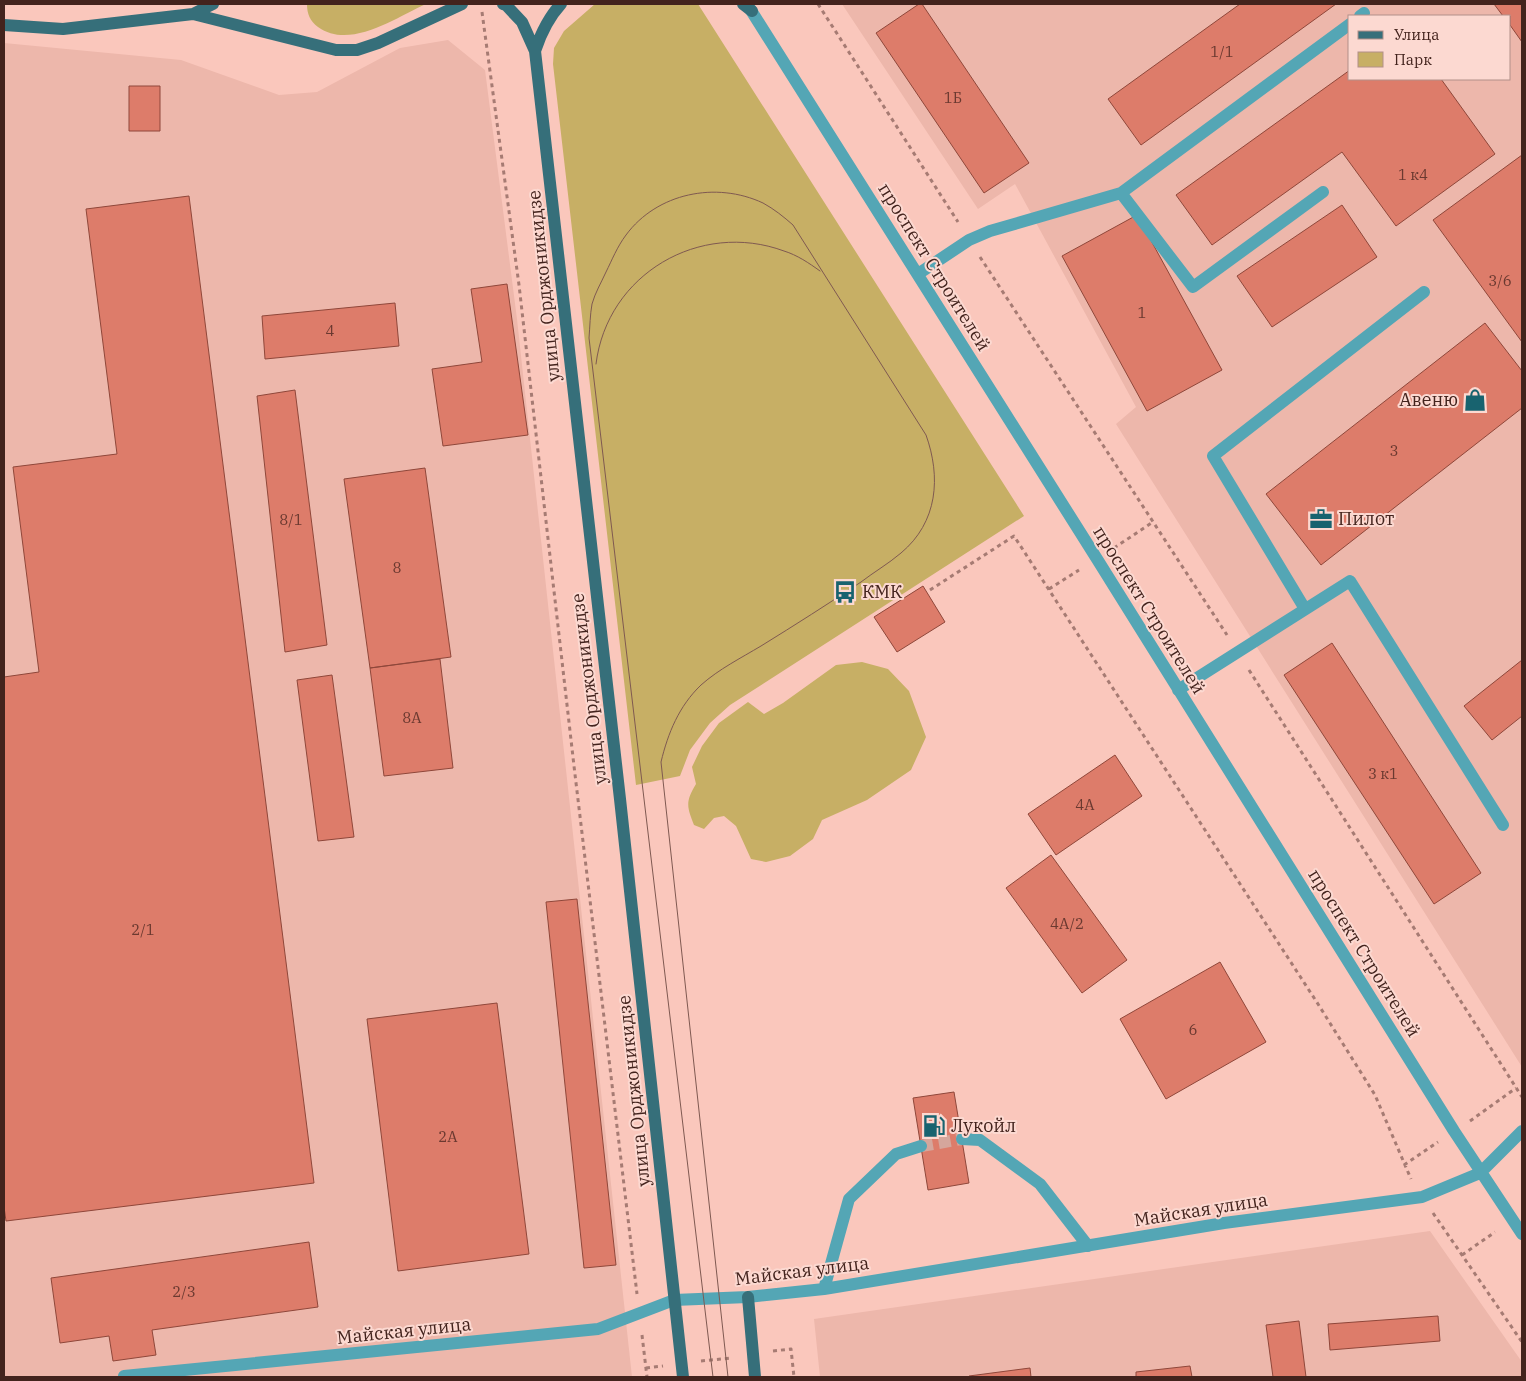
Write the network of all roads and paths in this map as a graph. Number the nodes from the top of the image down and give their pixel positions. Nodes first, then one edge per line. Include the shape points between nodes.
1 (213, 4) edge
2 (462, 4) edge
3 (481, 4) edge
4 (503, 4) edge
5 (561, 4) edge
6 (818, 4) edge
7 (748, 6) edge
8 (193, 14) junction
9 (4, 25) edge
10 (1348, 25) edge
11 (535, 51) junction
12 (1323, 192) dead end
13 (1121, 193) junction
14 (969, 240) junction
15 (918, 274) junction
16 (1424, 292) dead end
17 (930, 590) dead end
18 (1305, 609) junction
19 (1238, 652) junction
20 (1178, 690) junction
21 (1503, 825) dead end
22 (1522, 1097) edge
23 (1522, 1131) edge
24 (962, 1139) tunnel mouth
25 (921, 1146) tunnel mouth
26 (1480, 1173) junction
27 (1422, 1197) junction
28 (1512, 1220) junction
29 (1522, 1234) edge
30 (1088, 1246) junction
31 (1462, 1255) junction
32 (824, 1289) junction
33 (748, 1297) junction
34 (674, 1300) junction
35 (640, 1313) junction
36 (1522, 1342) edge
37 (124, 1376) edge
38 (647, 1377) edge
39 (682, 1377) edge
40 (755, 1377) edge

1 - 8 main road
2 - 8 main road via 357,50 336,50
3 - 35 path via 519,285
4 - 11 main road via 522,22
5 - 11 main road, улица Орджоникидзе via 541,31
6 - 14 path
7 - 15 street, проспект Строителей
8 - 9 main road via 63,30
10 - 13 street
11 - 34 main road, улица Орджоникидзе
12 - 13 street via 1193,287
13 - 14 street
14 - 15 street
14 - 19 path
15 - 20 street, проспект Строителей
16 - 18 street via 1213,456
17 - 27 path via 1014,536 1375,1095 1407,1172
18 - 19 street
18 - 21 street via 1350,581
19 - 20 street
19 - 22 path
20 - 26 street, проспект Строителей
23 - 26 street
24 - 30 street via 980,1140 1040,1184
25 - 32 street via 896,1154 849,1199
26 - 27 street, Майская улица
26 - 28 street, проспект Строителей
27 - 30 street, Майская улица via 1224,1223
27 - 31 path
28 - 29 street, проспект Строителей
28 - 31 path
30 - 32 street, Майская улица
31 - 36 path
32 - 33 street, Майская улица
33 - 34 street, Майская улица
33 - 40 main road
34 - 35 street, Майская улица
34 - 39 main road, улица Орджоникидзе
35 - 37 street, Майская улица via 598,1329
35 - 38 path

